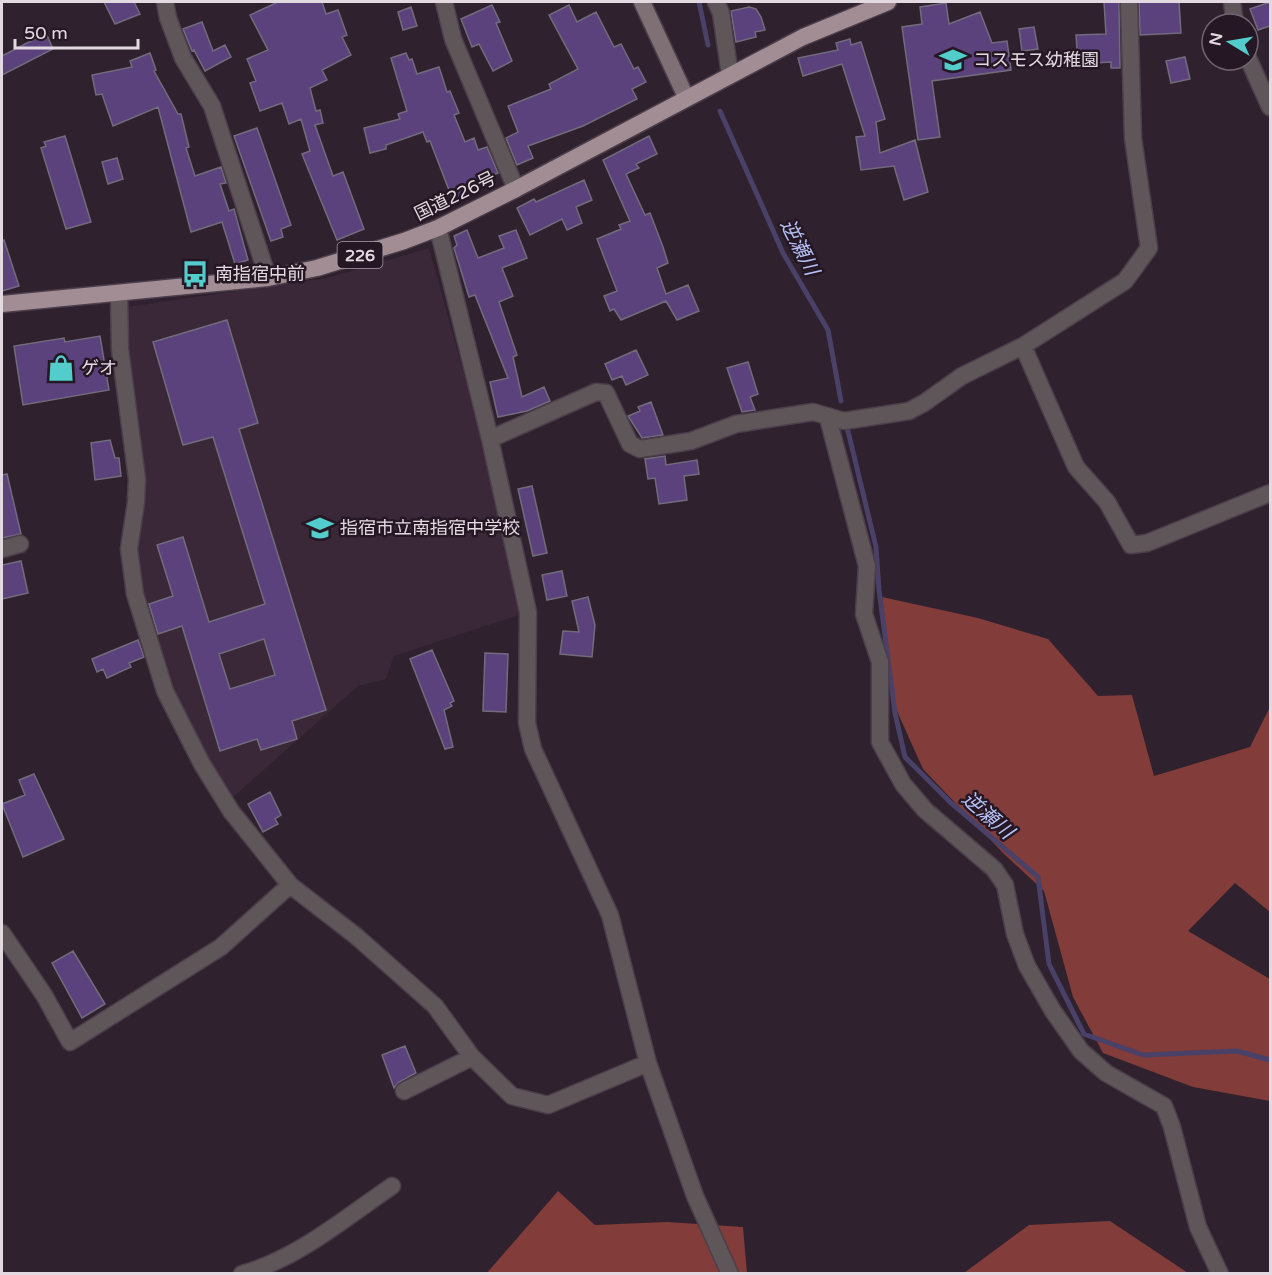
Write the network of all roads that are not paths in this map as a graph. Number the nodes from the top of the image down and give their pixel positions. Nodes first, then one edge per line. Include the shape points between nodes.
1 (165, 2) edge
2 (444, 2) edge
3 (642, 2) edge
4 (716, 2) edge
5 (888, 2) edge
6 (1129, 2) edge
7 (870, 5) edge
8 (1254, 72) edge
9 (730, 75) junction
10 (686, 97) junction
11 (1270, 107) edge
12 (516, 189) junction
13 (438, 228) junction
14 (268, 278) junction
15 (119, 293) junction
16 (2, 304) edge
17 (1023, 346) junction
18 (828, 418) junction
19 (490, 439) junction
20 (1270, 493) edge
21 (20, 544) dead end
22 (2, 549) edge
23 (290, 885) junction
24 (2, 933) edge
25 (472, 1057) junction
26 (648, 1062) junction
27 (404, 1091) dead end
28 (392, 1186) dead end
29 (242, 1274) edge
30 (730, 1274) edge
31 (1220, 1274) edge

1 - 14 street via 183,58 212,106
2 - 12 street via 453,39
3 - 10 main road
4 - 9 street
5 - 7 highway, 国道226号 / 226
6 - 17 street via 1132,138 1149,248 1125,281
7 - 9 highway, 国道226号 / 226
8 - 11 street
9 - 10 highway, 国道226号 / 226
10 - 12 highway, 国道226号 / 226
12 - 13 highway, 国道226号 / 226
13 - 14 highway, 国道226号 / 226 via 359,255
13 - 19 street
14 - 15 highway, 国道226号 / 226
15 - 16 highway, 国道226号 / 226
15 - 23 street via 120,349 136,479 129,554 143,626 165,691 202,764 231,811
17 - 18 street via 962,376 909,411 844,421
17 - 20 street via 1076,467 1107,502 1131,545 1147,543
18 - 19 street via 813,412 760,420 736,424 691,441 640,449 630,444 606,393 596,392
18 - 31 street via 867,566 864,614 880,663 880,742 903,784 925,810 994,869 1005,885 1015,934 1027,966 1081,1051 1106,1073 1164,1106 1198,1227
19 - 26 street via 528,612 527,723 533,749 610,915
21 - 22 street
23 - 24 street via 221,946 70,1042
23 - 25 street via 423,994
25 - 26 street via 512,1096 548,1105
25 - 27 street
26 - 30 street via 695,1196
28 - 29 street via 299,1249

